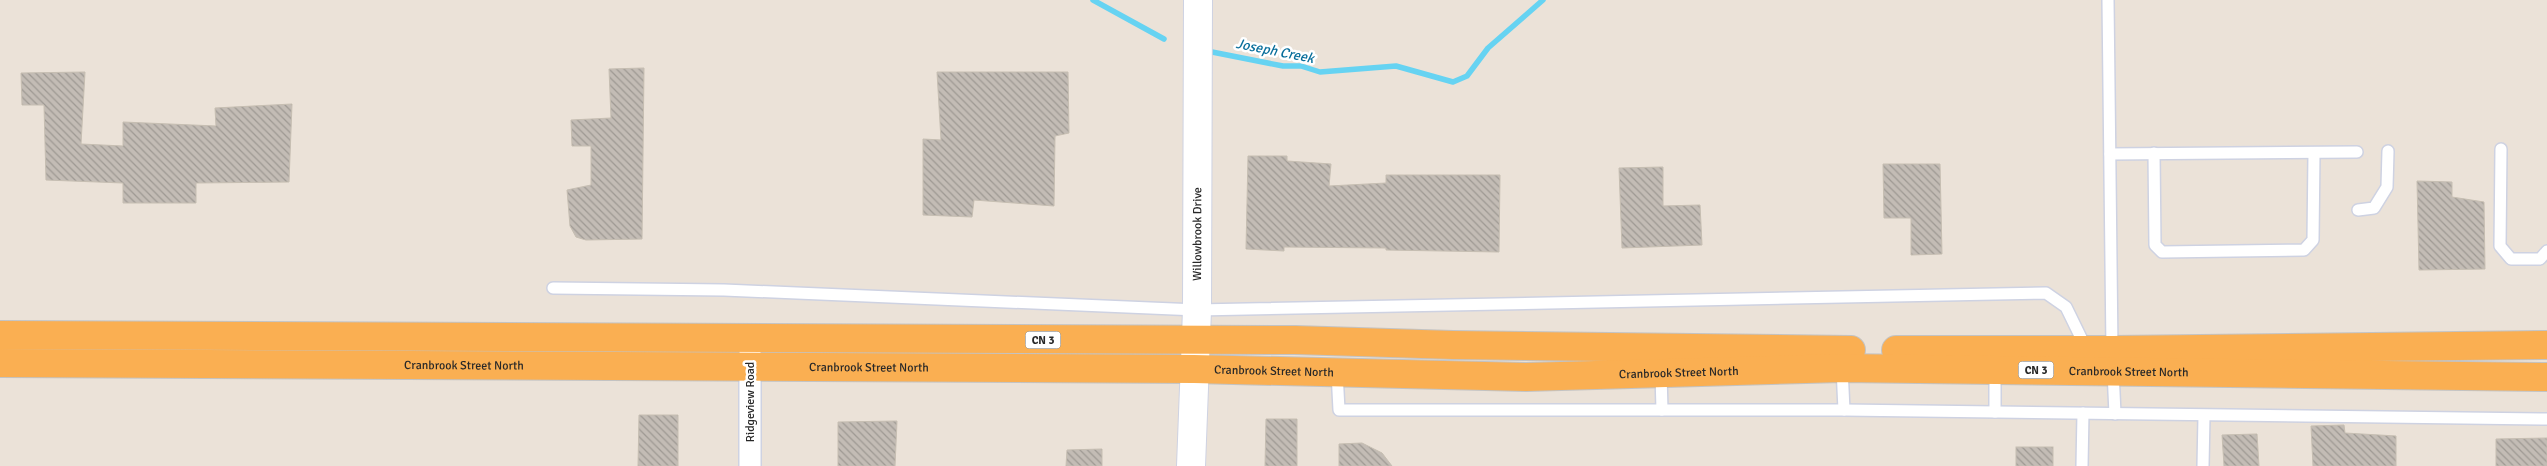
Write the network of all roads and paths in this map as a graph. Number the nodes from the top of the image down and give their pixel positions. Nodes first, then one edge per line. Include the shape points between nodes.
1 (1198, 0) edge
2 (2108, 0) edge
3 (2501, 149) dead end
4 (2388, 151) dead end
5 (2357, 152) dead end
6 (2154, 153) junction
7 (2314, 153) junction
8 (2110, 154) junction
9 (2358, 210) dead end
10 (2547, 250) edge
11 (553, 288) dead end
12 (1197, 310) junction
13 (0, 335) edge
14 (750, 338) junction
15 (1196, 340) junction
16 (2547, 345) edge
17 (2104, 357) junction
18 (0, 363) edge
19 (750, 367) junction
20 (1842, 368) junction
21 (1194, 369) junction
22 (1995, 370) junction
23 (1337, 372) junction
24 (1661, 374) junction
25 (2547, 377) edge
26 (1662, 410) junction
27 (1844, 410) junction
28 (1995, 412) junction
29 (2083, 413) junction
30 (2115, 414) junction
31 (2204, 416) junction
32 (2547, 419) edge
33 (750, 466) edge
34 (1191, 466) edge
35 (2082, 466) edge
36 (2203, 466) edge

1 - 12 street, Willowbrook Drive
2 - 8 lane
3 - 10 lane via 2500,246 2511,258 2540,259
4 - 9 lane via 2387,188 2374,208
5 - 7 lane
6 - 7 lane
6 - 7 lane via 2155,245 2162,252 2304,250 2312,240
6 - 8 lane
8 - 17 lane
11 - 12 lane via 724,290
12 - 15 street, Willowbrook Drive
12 - 17 lane via 2046,293 2066,307
13 - 14 highway, Cranbrook Street North / CN 3
14 - 15 highway, Cranbrook Street North / CN 3
14 - 19 street, Ridgeview Road
15 - 17 highway, Cranbrook Street North / CN 3
15 - 21 street, Willowbrook Drive
16 - 17 highway, Cranbrook Street North / CN 3
17 - 22 highway, Cranbrook Street North / CN 3
17 - 25 highway, Cranbrook Street North / CN 3
17 - 30 lane
18 - 19 highway, Cranbrook Street North / CN 3
19 - 21 highway, Cranbrook Street North / CN 3
19 - 33 street, Ridgeview Road
20 - 22 highway, Cranbrook Street North / CN 3
20 - 24 highway, Cranbrook Street North / CN 3
20 - 27 lane
21 - 23 highway, Cranbrook Street North / CN 3
21 - 34 street, Willowbrook Drive
22 - 28 lane
23 - 24 highway, Cranbrook Street North / CN 3 via 1526,376
23 - 26 lane via 1339,410
24 - 26 lane
26 - 27 lane
27 - 28 lane
28 - 29 lane
29 - 30 lane
29 - 35 lane
30 - 31 lane
31 - 32 lane
31 - 36 lane

